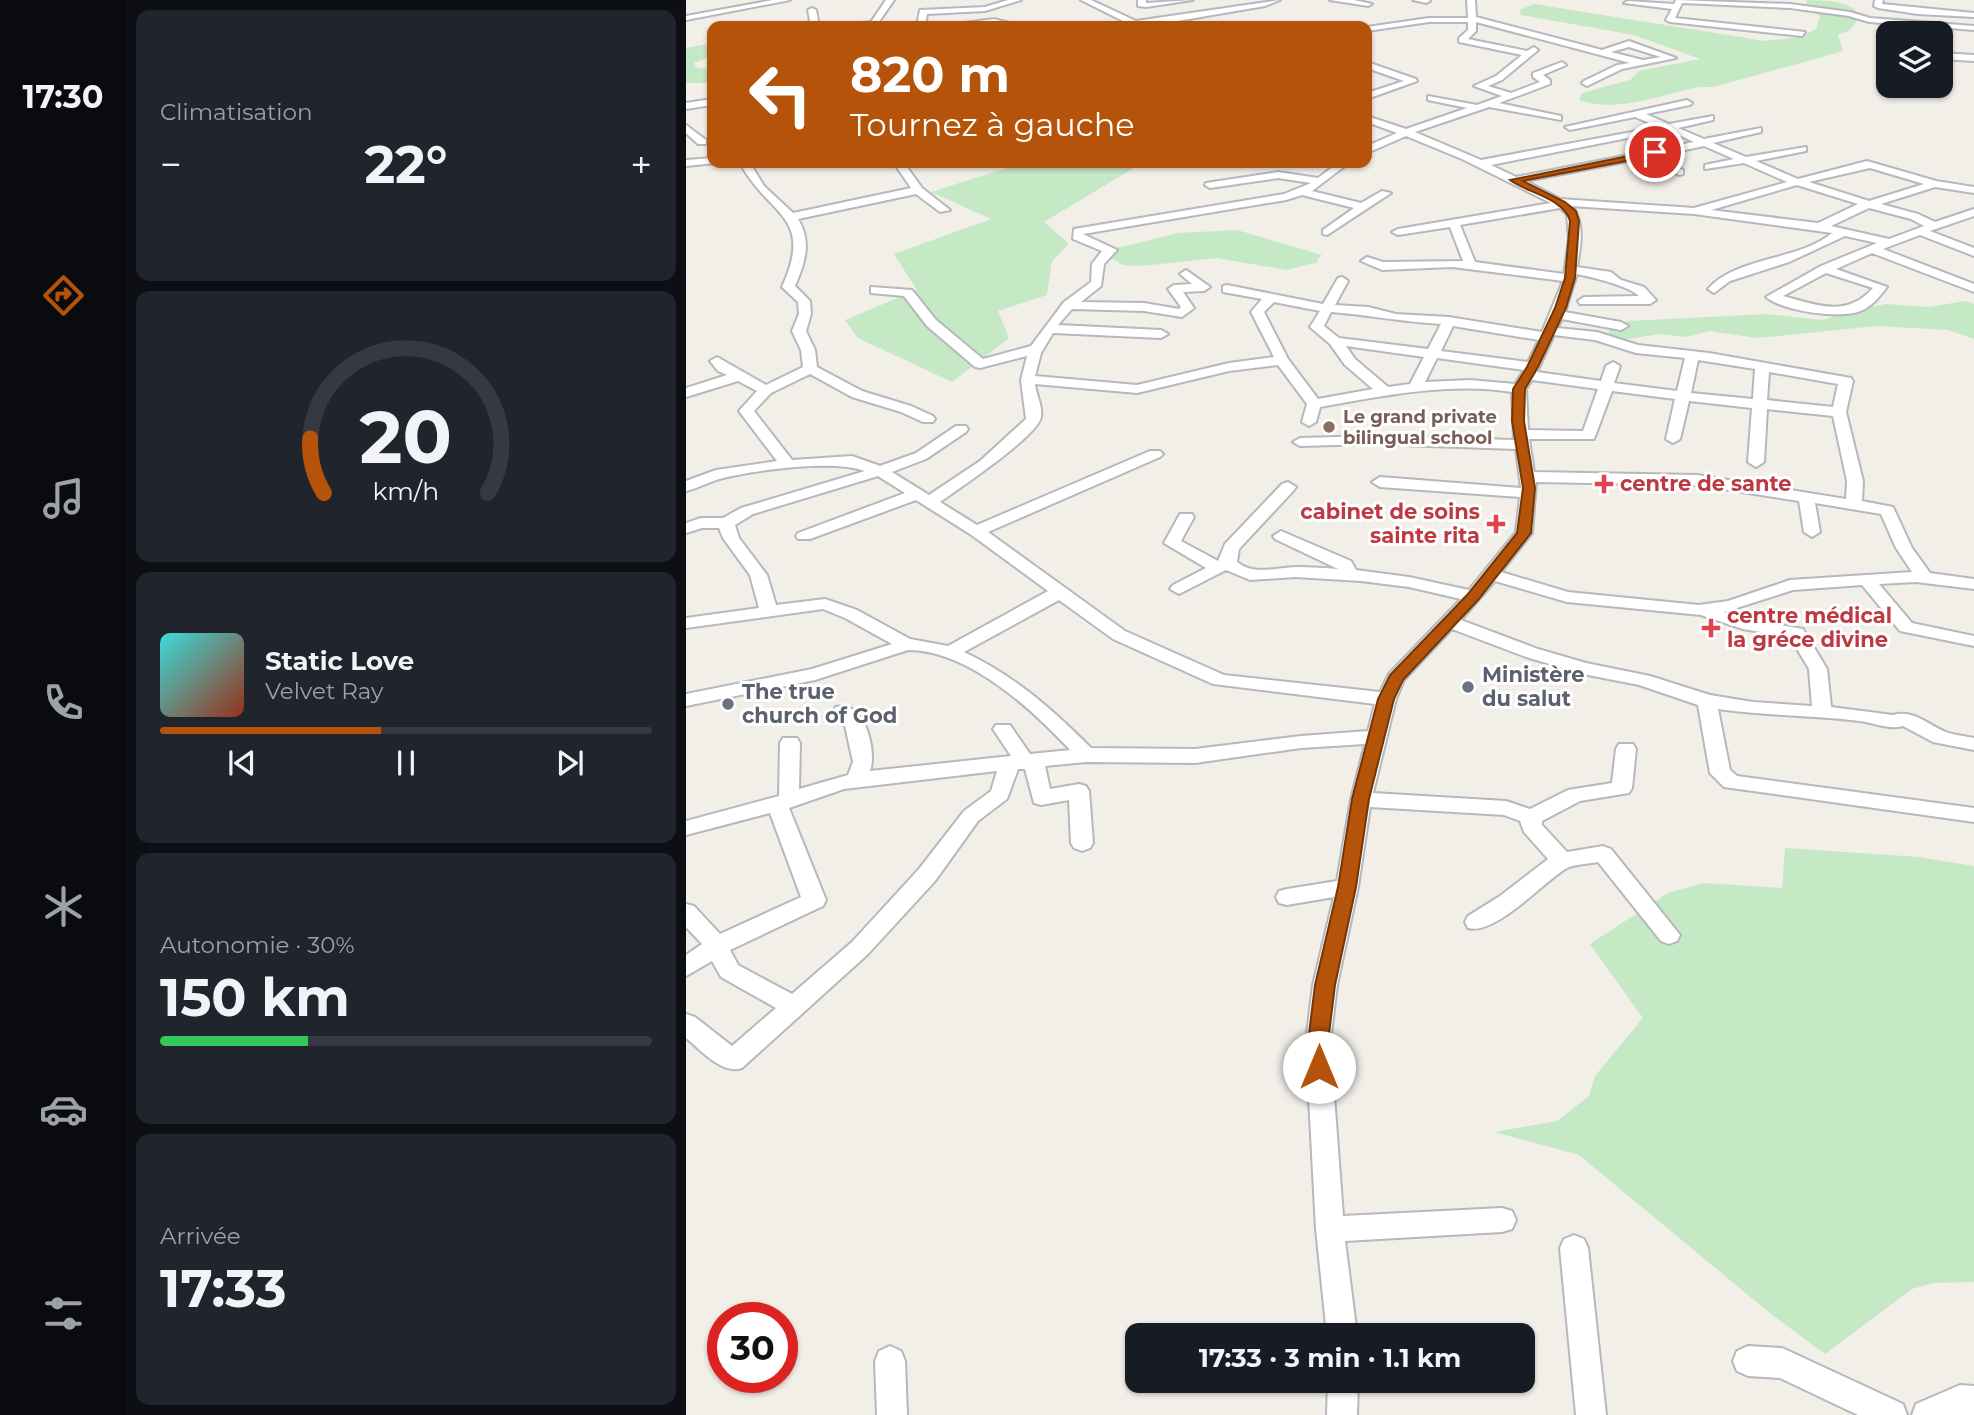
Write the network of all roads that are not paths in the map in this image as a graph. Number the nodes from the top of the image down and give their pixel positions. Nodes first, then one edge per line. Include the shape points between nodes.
1 (786, 0) edge
2 (890, 0) edge
3 (1017, 0) edge
4 (1085, 0) edge
5 (1142, 0) edge
6 (1189, 0) edge
7 (1276, 0) edge
8 (1334, 0) edge
9 (1471, 0) edge
10 (1879, 0) edge
11 (1628, 3) dead end
12 (1368, 4) dead end
13 (1679, 6) edge
14 (812, 10) dead end
15 (1974, 15) edge
16 (686, 19) edge
17 (1220, 20) dead end
18 (1474, 20) junction
19 (814, 21) edge
20 (875, 21) edge
21 (922, 21) edge
22 (1130, 21) edge
23 (1160, 21) edge
24 (1171, 21) edge
25 (704, 26) dead end
26 (1372, 28) edge
27 (1974, 28) edge
28 (1802, 34) dead end
29 (1553, 39) junction
30 (1603, 52) junction
31 (1528, 54) junction
32 (1953, 57) edge
33 (1974, 58) edge
34 (1642, 63) junction
35 (1562, 65) dead end
36 (1372, 67) edge
37 (1587, 83) dead end
38 (1372, 94) edge
39 (1511, 96) junction
40 (1431, 98) dead end
41 (707, 103) edge
42 (1687, 103) dead end
43 (686, 106) edge
44 (1482, 106) junction
45 (1634, 113) junction
46 (1558, 118) dead end
47 (1710, 118) dead end
48 (1372, 121) edge
49 (1570, 127) dead end
50 (1667, 127) junction
51 (686, 128) edge
52 (1758, 130) dead end
53 (1407, 132) junction
54 (1607, 141) junction
55 (702, 142) dead end
56 (1702, 142) junction
57 (1372, 148) edge
58 (1802, 149) dead end
59 (1638, 154) junction
60 (707, 161) edge
61 (1746, 161) junction
62 (686, 163) edge
63 (1483, 163) junction
64 (1709, 167) dead end
65 (748, 168) edge
66 (903, 168) edge
67 (1337, 168) edge
68 (1679, 172) dead end
69 (1514, 180) junction
70 (1319, 181) junction
71 (1797, 182) junction
72 (1935, 184) junction
73 (1210, 185) dead end
74 (918, 190) junction
75 (1974, 190) edge
76 (1301, 191) junction
77 (1385, 193) dead end
78 (1560, 203) junction
79 (1869, 205) junction
80 (1360, 206) junction
81 (944, 210) dead end
82 (1694, 211) junction
83 (1974, 212) edge
84 (790, 216) junction
85 (1454, 224) junction
86 (1932, 225) junction
87 (1820, 226) junction
88 (1837, 229) junction
89 (1917, 230) junction
90 (1327, 232) dead end
91 (1398, 232) dead end
92 (1888, 242) junction
93 (1872, 249) junction
94 (1397, 250) dead end
95 (1974, 252) edge
96 (1785, 259) junction
97 (1367, 261) dead end
98 (1404, 263) junction
99 (1470, 265) junction
100 (1824, 270) junction
101 (1186, 274) dead end
102 (1570, 274) junction
103 (1342, 281) dead end
104 (1974, 288) edge
105 (1227, 289) dead end
106 (1714, 289) dead end
107 (876, 290) dead end
108 (1271, 297) junction
109 (1584, 300) dead end
110 (1068, 305) junction
111 (1326, 308) junction
112 (1449, 321) junction
113 (1621, 326) dead end
114 (1551, 327) junction
115 (1050, 329) junction
116 (1161, 334) dead end
117 (1335, 341) junction
118 (1036, 349) junction
119 (1432, 354) junction
120 (1692, 357) junction
121 (717, 360) dead end
122 (1282, 360) junction
123 (1614, 366) dead end
124 (1762, 368) junction
125 (810, 369) junction
126 (739, 376) junction
127 (1526, 377) junction
128 (1028, 380) junction
129 (1608, 386) junction
130 (1415, 388) junction
131 (766, 390) junction
132 (1384, 391) junction
133 (686, 393) edge
134 (1681, 396) junction
135 (1760, 402) junction
136 (1314, 404) junction
137 (1839, 412) junction
138 (928, 419) dead end
139 (1309, 422) dead end
140 (961, 429) dead end
141 (1522, 439) junction
142 (1673, 439) dead end
143 (1300, 442) dead end
144 (1155, 454) dead end
145 (1756, 462) dead end
146 (786, 463) junction
147 (880, 471) junction
148 (1380, 482) dead end
149 (1528, 485) junction
150 (686, 486) edge
151 (1288, 487) dead end
152 (1806, 496) junction
153 (923, 498) junction
154 (1854, 504) junction
155 (686, 510) edge
156 (1186, 517) dead end
157 (726, 523) junction
158 (694, 526) edge
159 (976, 531) junction
160 (1812, 532) dead end
161 (804, 536) dead end
162 (1281, 536) dead end
163 (1223, 565) junction
164 (1492, 575) junction
165 (1351, 577) junction
166 (1924, 578) junction
167 (1867, 579) junction
168 (1974, 584) edge
169 (1179, 589) dead end
170 (1058, 593) junction
171 (1473, 597) junction
172 (1699, 610) junction
173 (769, 612) junction
174 (1449, 622) junction
175 (686, 623) edge
176 (1974, 641) edge
177 (907, 646) junction
178 (951, 652) junction
179 (1386, 699) junction
180 (686, 701) edge
181 (1707, 701) junction
182 (843, 711) dead end
183 (1822, 712) junction
184 (1003, 729) dead end
185 (1375, 737) junction
186 (790, 743) dead end
187 (1974, 744) edge
188 (1626, 749) dead end
189 (1086, 755) junction
190 (1023, 763) junction
191 (856, 781) junction
192 (1361, 799) junction
193 (783, 802) junction
194 (1974, 815) edge
195 (1531, 817) junction
196 (686, 828) edge
197 (1083, 843) dead end
198 (1562, 860) junction
199 (1347, 887) junction
200 (1287, 897) dead end
201 (686, 912) edge
202 (1476, 922) dead end
203 (1669, 935) dead end
204 (717, 946) junction
205 (686, 967) edge
206 (794, 1006) junction
207 (686, 1024) edge
208 (1502, 1220) dead end
209 (1330, 1228) junction
210 (1574, 1248) dead end
211 (1341, 1323) edge
212 (890, 1361) dead end
213 (1748, 1361) dead end
214 (1343, 1393) edge
215 (1974, 1401) edge
216 (892, 1415) edge
217 (1342, 1415) edge
218 (1591, 1415) edge
219 (1892, 1415) edge
220 (1927, 1415) edge

1 - 16 street
2 - 20 street
3 - 21 street via 985,9 925,12
4 - 22 street via 1109,6
5 - 6 street via 1141,4 1150,5
7 - 23 street
8 - 12 street
9 - 18 street
10 - 15 street via 1878,6 1893,9
11 - 13 street
13 - 27 street via 1790,6 1869,20
13 - 28 street via 1670,20
14 - 19 street
16 - 25 street
17 - 24 street
18 - 26 street via 1429,20
18 - 29 street
18 - 31 street via 1472,31 1462,40
29 - 30 street
29 - 31 street
30 - 34 street
30 - 34 street via 1629,44 1672,58
31 - 39 street via 1508,72 1479,86
32 - 33 street
34 - 37 street via 1620,67
35 - 39 street via 1536,75 1547,82
36 - 38 street via 1413,81
39 - 44 street
40 - 44 street
41 - 43 street
42 - 45 street
44 - 46 street
44 - 53 street
45 - 49 street
45 - 50 street
47 - 50 street
48 - 53 street
50 - 54 street
50 - 56 street
51 - 55 street
52 - 56 street
53 - 57 street
53 - 63 street
54 - 59 street
54 - 63 street
56 - 59 street
56 - 61 street
58 - 61 street
59 - 68 street
59 - 69 street
60 - 62 street
61 - 64 street
61 - 71 street
63 - 69 street
65 - 84 street via 760,188
66 - 74 street
67 - 70 street
69 - 78 street
70 - 73 street via 1278,175
70 - 76 street
71 - 72 street via 1869,165
71 - 79 street
71 - 82 street
72 - 75 street
72 - 79 street
74 - 81 street
74 - 84 street
76 - 80 street
76 - 110 street via 1237,207 1077,231 1077,237 1111,250 1095,267 1097,283
77 - 80 street
78 - 82 street
78 - 85 street
78 - 102 street via 1575,221
79 - 86 street
79 - 87 street
80 - 90 street
82 - 87 street
83 - 86 street
84 - 125 street via 799,228 801,251 788,287 804,301 799,331
85 - 91 street
85 - 99 street
86 - 89 street
87 - 88 street
88 - 92 street
88 - 96 street via 1839,236
89 - 92 street
89 - 95 street
92 - 93 street
93 - 100 street
93 - 104 street
94 - 98 street
96 - 100 street
96 - 106 street via 1726,278
97 - 98 street via 1382,266
98 - 99 street
99 - 102 street
100 - 100 street via 1772,297 1840,312 1863,306 1881,287
101 - 110 street via 1204,287 1174,289 1188,308 1182,313
102 - 109 street via 1607,275 1617,284 1640,289 1650,300
102 - 114 street
103 - 111 street
105 - 108 street
107 - 118 street via 908,293 933,326 980,364
108 - 111 street
108 - 122 street via 1256,312
110 - 115 street
111 - 112 street
111 - 117 street via 1317,327
112 - 114 street
112 - 119 street
113 - 114 street
114 - 120 street via 1636,349
114 - 127 street
115 - 116 street
115 - 118 street
117 - 119 street
117 - 132 street via 1350,362
118 - 128 street
119 - 127 street
119 - 130 street
120 - 124 street
120 - 134 street
121 - 126 street
122 - 128 street via 1229,367 1137,389
122 - 136 street
123 - 129 street
124 - 135 street
124 - 137 street via 1846,381
125 - 131 street
125 - 138 street via 857,394
126 - 131 street
126 - 133 street
127 - 129 street
127 - 130 street
127 - 141 street
128 - 153 street via 1033,420 985,464
129 - 134 street
129 - 141 street via 1589,436
130 - 132 street
131 - 146 street via 746,411
132 - 136 street
134 - 135 street
134 - 142 street
135 - 137 street
135 - 145 street
136 - 139 street
137 - 154 street via 1855,481
140 - 147 street via 920,456
141 - 143 street
141 - 149 street
144 - 159 street
146 - 147 street via 852,461
146 - 150 street via 716,475
147 - 153 street
147 - 157 street via 747,511
148 - 149 street
149 - 152 street via 1659,477
149 - 164 street via 1524,533
151 - 163 street via 1231,548
152 - 154 street
152 - 160 street
153 - 159 street
153 - 161 street
154 - 166 street via 1886,510
155 - 158 street
156 - 163 street via 1172,543
157 - 158 street
157 - 173 street via 731,538 758,575
159 - 170 street
162 - 165 street via 1345,565
163 - 165 street via 1241,573
163 - 169 street
164 - 171 street
164 - 172 street via 1567,597
165 - 171 street via 1450,589
166 - 167 street
166 - 168 street
167 - 172 street via 1790,585 1731,606
167 - 176 street via 1906,627
170 - 178 street
170 - 179 street via 1119,635 1220,680
171 - 174 street
172 - 183 street via 1743,624 1797,633 1818,669
173 - 175 street
173 - 177 street via 825,604
174 - 179 street via 1396,678
174 - 181 street via 1532,653
177 - 178 street
177 - 180 street via 815,674
178 - 189 street via 1032,702
179 - 185 street
181 - 183 street
181 - 194 street via 1720,773 1731,782
182 - 191 street via 853,718 863,762
183 - 187 street via 1895,722 1902,719 1940,737
184 - 190 street
185 - 189 street via 1195,756
185 - 192 street
186 - 193 street
188 - 195 street via 1622,788 1575,794
189 - 190 street
190 - 191 street
190 - 197 street via 1041,798 1079,790
190 - 206 street via 1000,794 971,816 927,875 860,948
191 - 193 street
192 - 195 street via 1506,808
192 - 199 street
193 - 196 street
193 - 204 street via 815,900
195 - 198 street via 1531,827
198 - 202 street
198 - 203 street via 1603,854
199 - 200 street
199 - 209 street via 1325,985 1318,1042
201 - 204 street
204 - 205 street
204 - 206 street via 729,971
206 - 207 street via 733,1062
208 - 209 street
209 - 211 street
210 - 218 street
212 - 216 street
213 - 219 street via 1782,1363
214 - 217 street
215 - 220 street via 1960,1399

